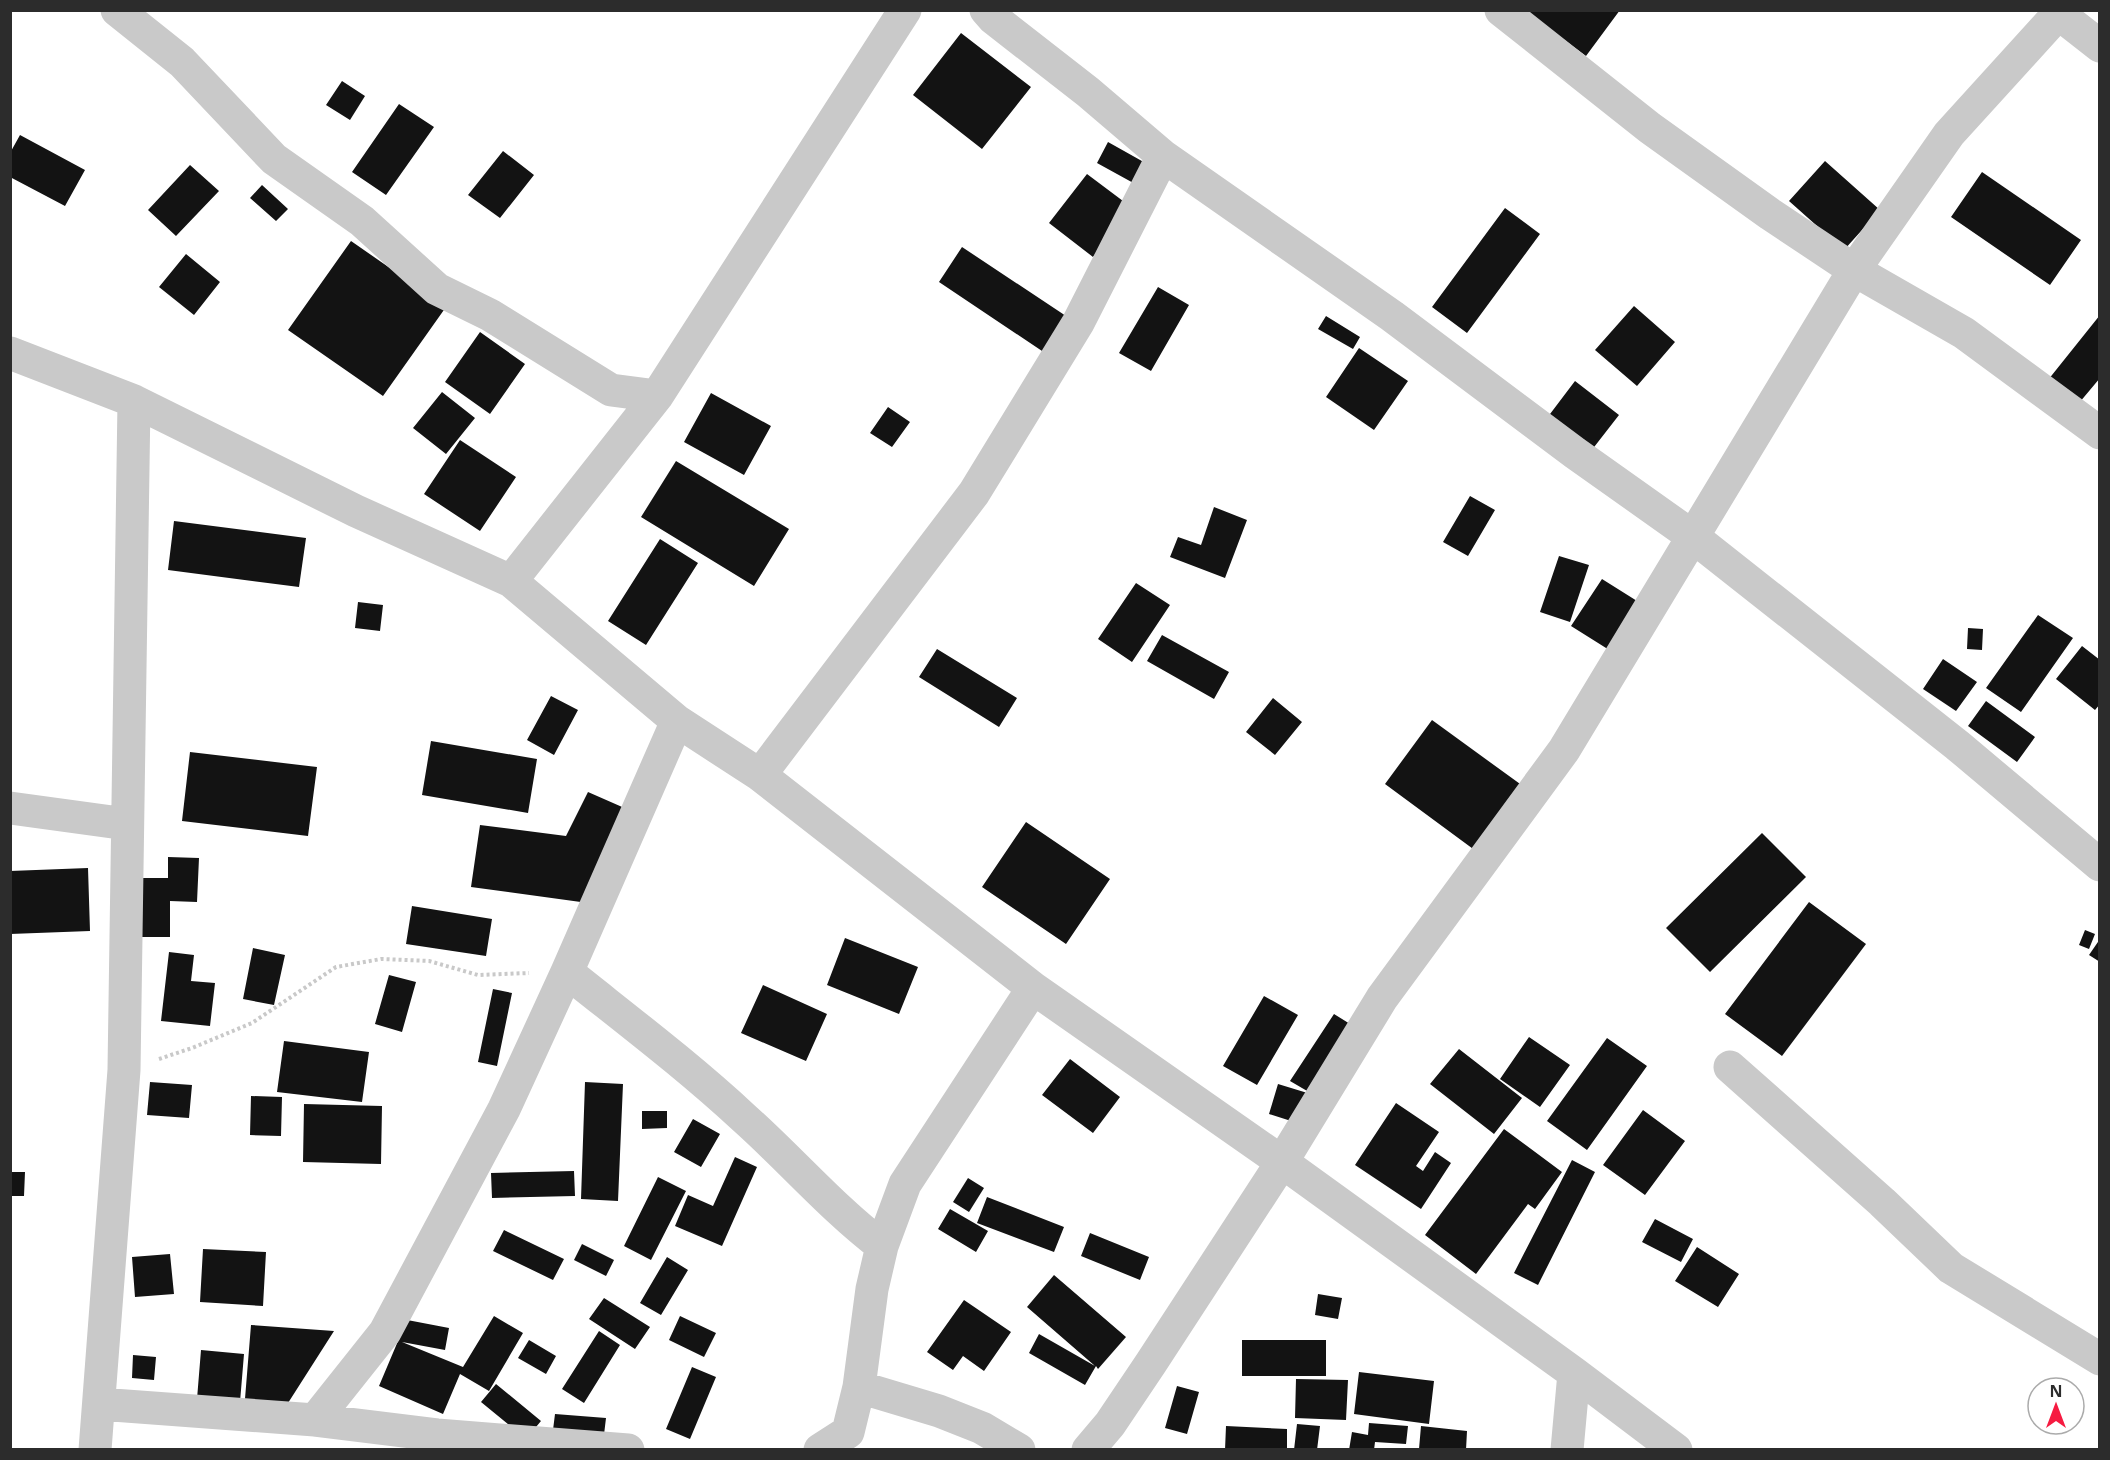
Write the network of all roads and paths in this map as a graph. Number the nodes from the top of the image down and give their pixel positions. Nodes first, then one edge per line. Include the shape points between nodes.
1 (117, 10) edge
2 (905, 10) edge
3 (986, 10) edge
4 (1501, 10) edge
5 (2057, 12) edge
6 (2100, 46) edge
7 (1163, 156) junction
8 (1854, 270) junction
9 (10, 353) edge
10 (657, 396) junction
11 (134, 401) junction
12 (2100, 433) edge
13 (1692, 536) junction
14 (511, 581) junction
15 (677, 721) junction
16 (760, 775) junction
17 (10, 808) edge
18 (127, 824) junction
19 (2100, 865) edge
20 (567, 972) junction
21 (1033, 987) junction
22 (1730, 1067) dead end
23 (124, 1070) junction
24 (1282, 1162) junction
25 (882, 1246) junction
26 (2100, 1359) edge
27 (1574, 1373) junction
28 (859, 1387) junction
29 (99, 1404) junction
30 (315, 1419) junction
31 (846, 1441) edge
32 (95, 1449) edge
33 (628, 1449) edge
34 (820, 1449) edge
35 (1018, 1449) edge
36 (1088, 1449) edge
37 (1567, 1449) edge
38 (1676, 1449) edge

1 - 10 street via 182,62 274,159 362,221 436,289 490,315 611,390
2 - 10 street
3 - 7 street
4 - 8 street via 1650,128
5 - 6 street
5 - 8 street via 1949,134
7 - 13 street via 1392,316
7 - 16 street via 1078,323 974,493
8 - 12 street via 1964,333
8 - 13 street
9 - 11 street
10 - 14 street
11 - 14 street via 356,511
11 - 18 street
13 - 19 street via 1957,745
13 - 24 street via 1564,750 1382,998
14 - 15 street
15 - 16 street
15 - 20 street
16 - 21 street
17 - 18 street
18 - 23 street
20 - 23 path via 478,975 429,961 381,959 336,967 252,1023
20 - 25 street via 722,1097 853,1224
20 - 30 street via 504,1108 385,1332
21 - 24 street
21 - 25 street via 905,1184
22 - 26 street via 1951,1268
23 - 29 street
24 - 27 street
24 - 36 street via 1110,1424
25 - 28 street
27 - 37 street
27 - 38 street
28 - 31 street
28 - 35 street via 939,1411 982,1428
29 - 30 street
29 - 32 street
30 - 33 street via 436,1435
31 - 34 street

